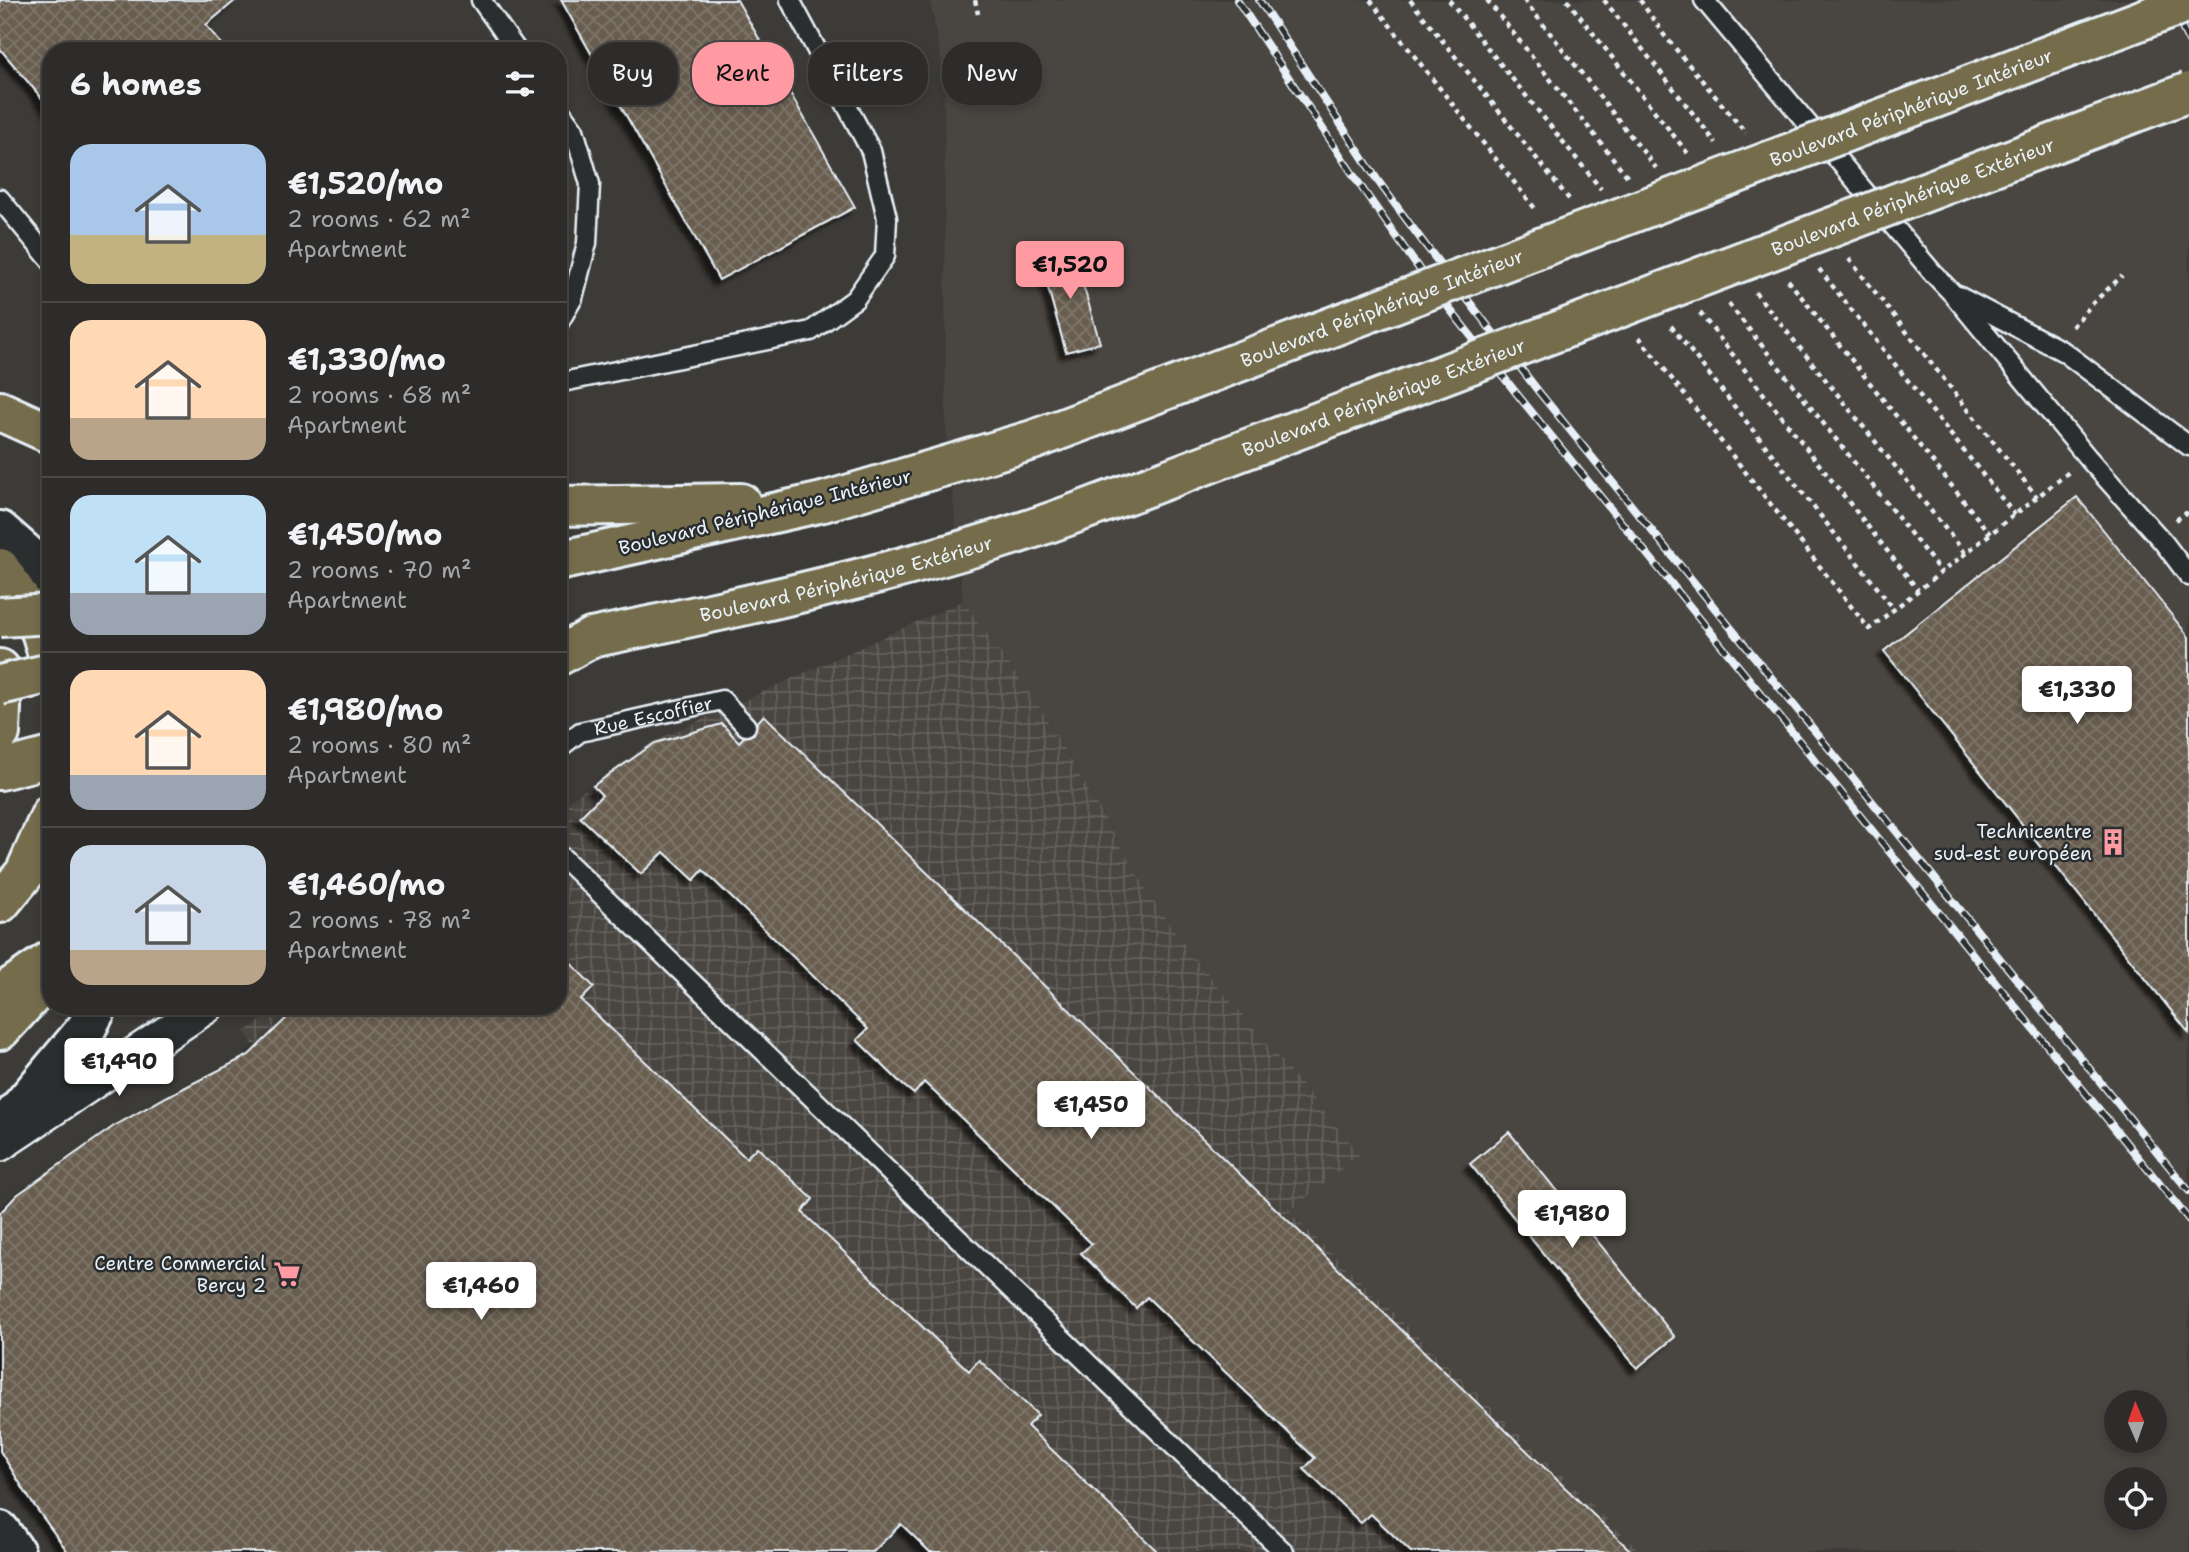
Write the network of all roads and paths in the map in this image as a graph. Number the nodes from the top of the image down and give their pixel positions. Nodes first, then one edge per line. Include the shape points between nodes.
1 (481, 0) edge
2 (790, 0) edge
3 (975, 0) edge
4 (1370, 0) edge
5 (1704, 0) edge
6 (2189, 2) edge
7 (978, 14) dead end
8 (511, 42) edge
9 (2189, 92) edge
10 (567, 120) edge
11 (0, 199) edge
12 (1538, 211) dead end
13 (42, 250) edge
14 (2122, 276) dead end
15 (1952, 293) junction
16 (567, 308) edge
17 (1633, 329) dead end
18 (2066, 334) dead end
19 (567, 381) edge
20 (0, 411) edge
21 (42, 430) edge
22 (2189, 446) edge
23 (2072, 470) dead end
24 (823, 502) junction
25 (567, 506) edge
26 (0, 531) edge
27 (567, 559) edge
28 (0, 568) edge
29 (42, 573) edge
30 (2189, 576) edge
31 (42, 615) edge
32 (0, 617) edge
33 (42, 634) edge
34 (569, 647) edge
35 (0, 669) edge
36 (42, 675) edge
37 (0, 685) edge
38 (746, 726) dead end
39 (0, 733) edge
40 (567, 742) edge
41 (42, 759) edge
42 (0, 770) edge
43 (42, 834) edge
44 (567, 861) edge
45 (0, 903) edge
46 (42, 966) edge
47 (42, 985) edge
48 (0, 995) edge
49 (93, 1015) edge
50 (194, 1015) edge
51 (0, 1030) edge
52 (0, 1132) edge
53 (0, 1144) edge
54 (0, 1524) edge
55 (0, 1531) edge
56 (15, 1552) edge
57 (30, 1552) edge
58 (1284, 1552) edge

1 - 8 lane
2 - 19 lane via 872,151 887,219 885,256 855,299 811,331
3 - 7 path
4 - 12 path
5 - 15 lane
6 - 24 highway, Boulevard Périphérique Intérieur, bridge via 1033,440
9 - 34 highway, Boulevard Périphérique Extérieur, bridge via 1024,531 906,566
10 - 16 lane via 590,184 587,243
11 - 13 lane
14 - 18 path
15 - 22 lane via 2064,352
15 - 30 lane
17 - 23 path via 1869,629
20 - 21 highway
24 - 25 highway
24 - 27 highway, Boulevard Périphérique Intérieur
26 - 29 main road
28 - 33 highway
31 - 32 highway, bridge
35 - 39 highway
36 - 37 highway, bridge
38 - 40 lane, Rue Escoffier via 722,700 580,732
41 - 42 highway
43 - 45 highway via 24,873
44 - 58 lane
46 - 48 highway
47 - 51 highway
49 - 52 main road
50 - 53 street
54 - 57 lane
55 - 56 main road

